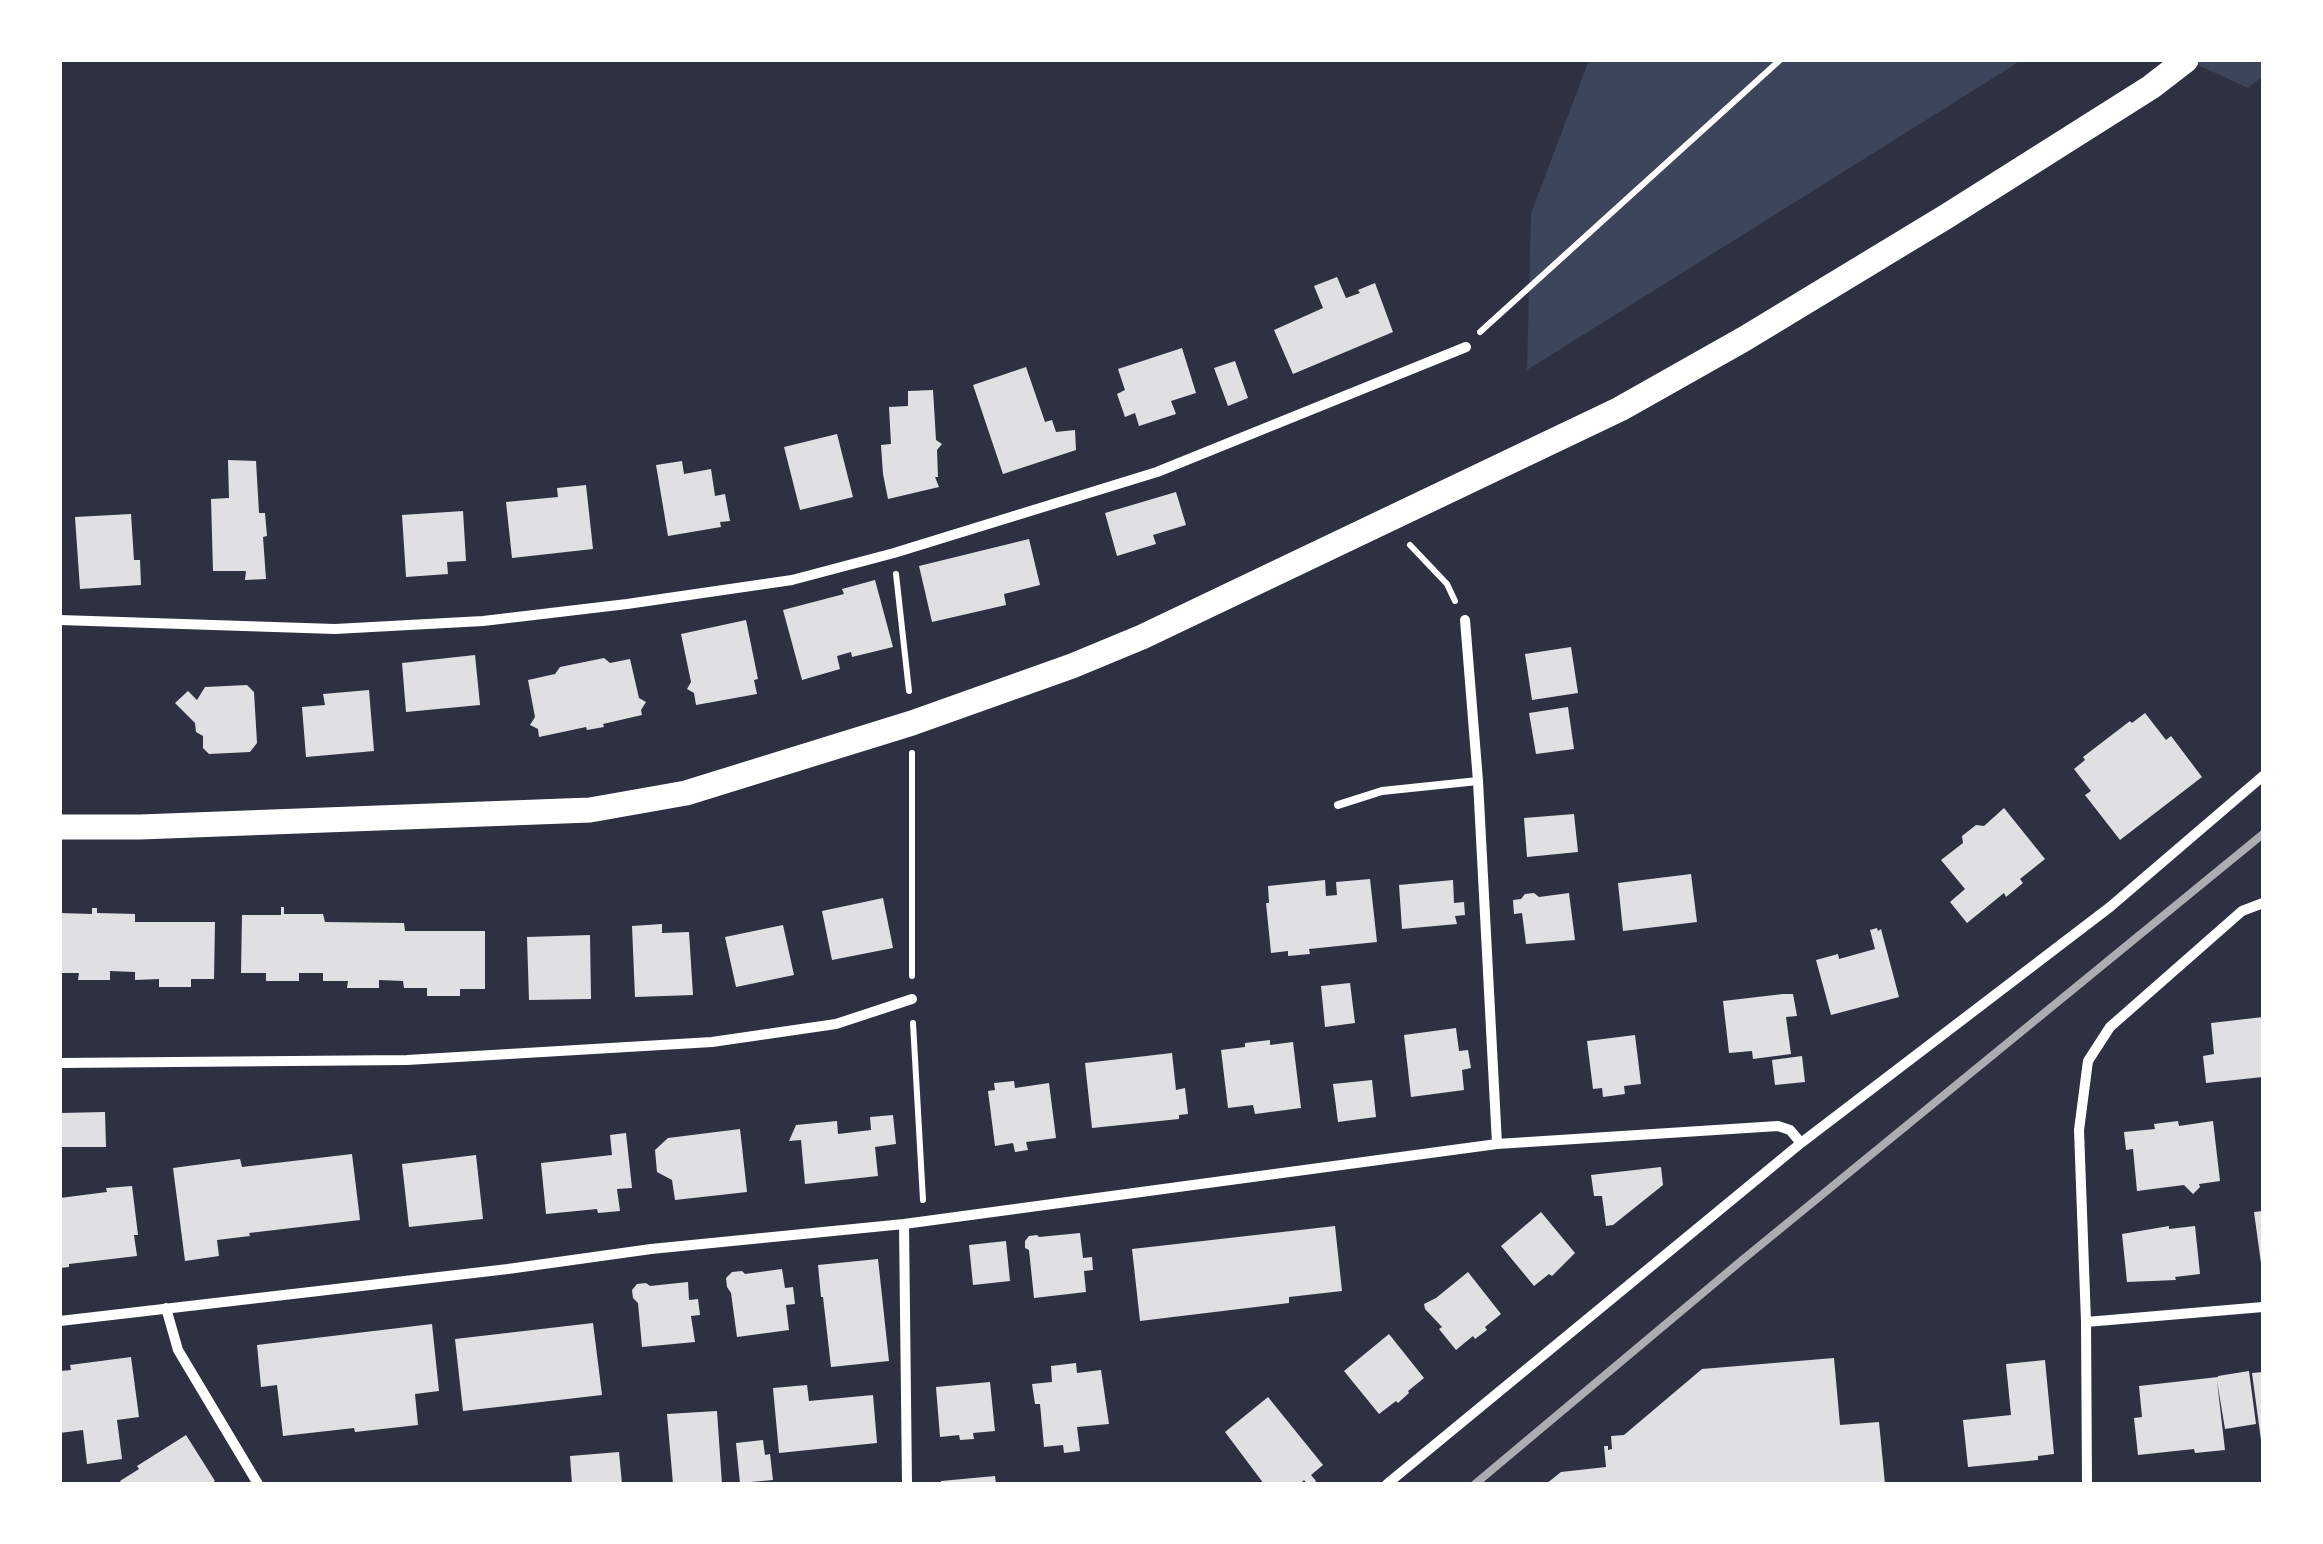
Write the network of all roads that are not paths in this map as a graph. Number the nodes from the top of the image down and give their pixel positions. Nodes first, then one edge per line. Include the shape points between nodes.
1 (2186, 60) edge
2 (1466, 348) road end
3 (60, 620) edge
4 (1464, 620) road end
5 (2263, 776) edge
6 (1478, 781) junction
7 (1338, 804) dead end
8 (60, 827) edge
9 (2263, 902) edge
10 (912, 999) road end
11 (60, 1063) edge
12 (1801, 1143) junction
13 (1497, 1144) junction
14 (904, 1224) junction
15 (166, 1308) junction
16 (2263, 1308) edge
17 (60, 1321) edge
18 (2086, 1322) junction
19 (258, 1484) edge
20 (906, 1484) edge
21 (1387, 1484) edge
22 (2088, 1484) edge

1 - 8 main road via 1947,216 1620,409 1072,666 686,794 590,810
2 - 3 street via 1157,472 792,580 483,620 334,629
4 - 6 street
5 - 12 street via 2110,907
6 - 7 lane via 1382,791
6 - 13 street
9 - 18 street via 2242,911 2110,1026 2088,1061 2079,1130
10 - 11 street via 836,1024 712,1042 407,1060
12 - 13 street via 1778,1126
12 - 21 street
13 - 14 street
14 - 15 street
14 - 20 street
15 - 17 street
15 - 19 street via 178,1350
16 - 18 street
18 - 22 street

